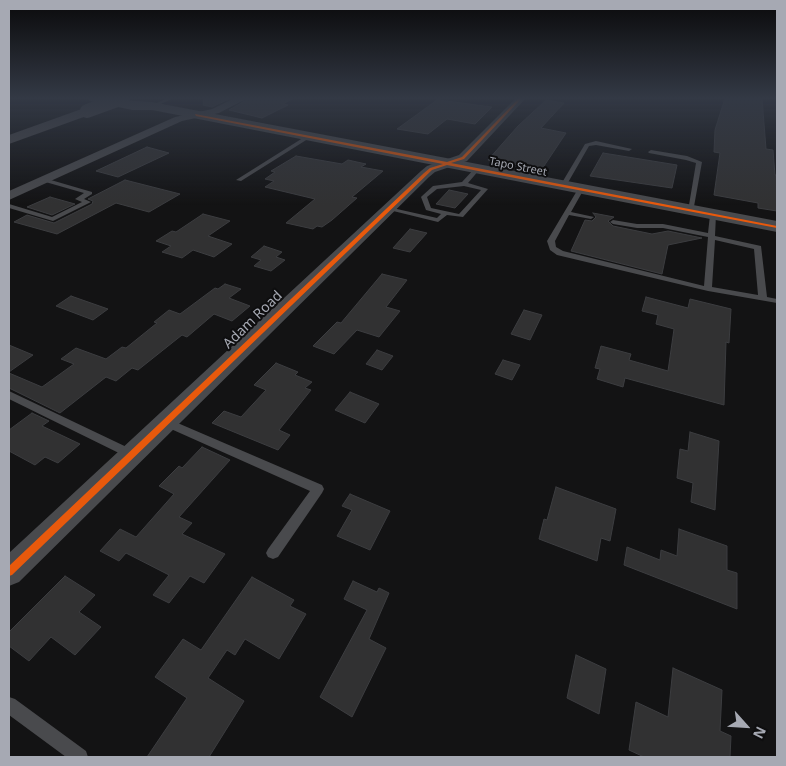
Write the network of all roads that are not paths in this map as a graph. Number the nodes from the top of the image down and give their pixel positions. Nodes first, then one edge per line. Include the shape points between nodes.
1 (26, 134) edge
2 (146, 134) edge
3 (291, 134) edge
4 (486, 134) edge
5 (308, 137) junction
6 (9, 140) edge
7 (629, 149) dead end
8 (651, 152) dead end
9 (450, 164) junction
10 (477, 170) junction
11 (44, 180) junction
12 (239, 180) dead end
13 (464, 184) junction
14 (563, 186) junction
15 (581, 190) junction
16 (9, 196) edge
17 (9, 206) edge
18 (388, 209) junction
19 (692, 211) junction
20 (568, 212) junction
21 (444, 213) junction
22 (712, 215) junction
23 (591, 217) dead end
24 (612, 222) dead end
25 (777, 227) edge
26 (711, 236) junction
27 (708, 289) junction
28 (763, 299) junction
29 (777, 302) edge
30 (9, 395) edge
31 (165, 422) junction
32 (131, 454) junction
33 (272, 553) dead end
34 (9, 572) edge
35 (9, 705) edge
36 (80, 757) edge

1 - 6 highway, bridge
2 - 11 street
3 - 5 street, Tapo Street
4 - 9 street, Adam Road via 463,158
5 - 9 street, Tapo Street
5 - 12 lane
7 - 14 lane via 587,145
8 - 19 lane via 699,162
9 - 10 street, Tapo Street
9 - 18 street, Adam Road via 431,169
10 - 13 lane
10 - 14 street, Tapo Street
11 - 16 street
11 - 17 lane via 90,193 78,199 88,202 53,219
13 - 21 lane via 435,187 424,197 428,209
13 - 21 lane via 485,189 461,216
14 - 15 street, Tapo Street
15 - 19 street, Tapo Street
15 - 20 lane
18 - 21 lane via 438,220
18 - 31 street, Adam Road
19 - 22 street, Tapo Street
20 - 23 lane
20 - 27 lane via 551,240 553,248 560,254
22 - 25 street, Tapo Street
22 - 26 lane
24 - 26 lane via 663,226
26 - 27 lane
26 - 28 lane via 758,248
27 - 28 lane
28 - 29 lane
30 - 32 lane
31 - 32 street, Adam Road
31 - 33 lane via 318,489
32 - 34 street, Adam Road
35 - 36 lane

